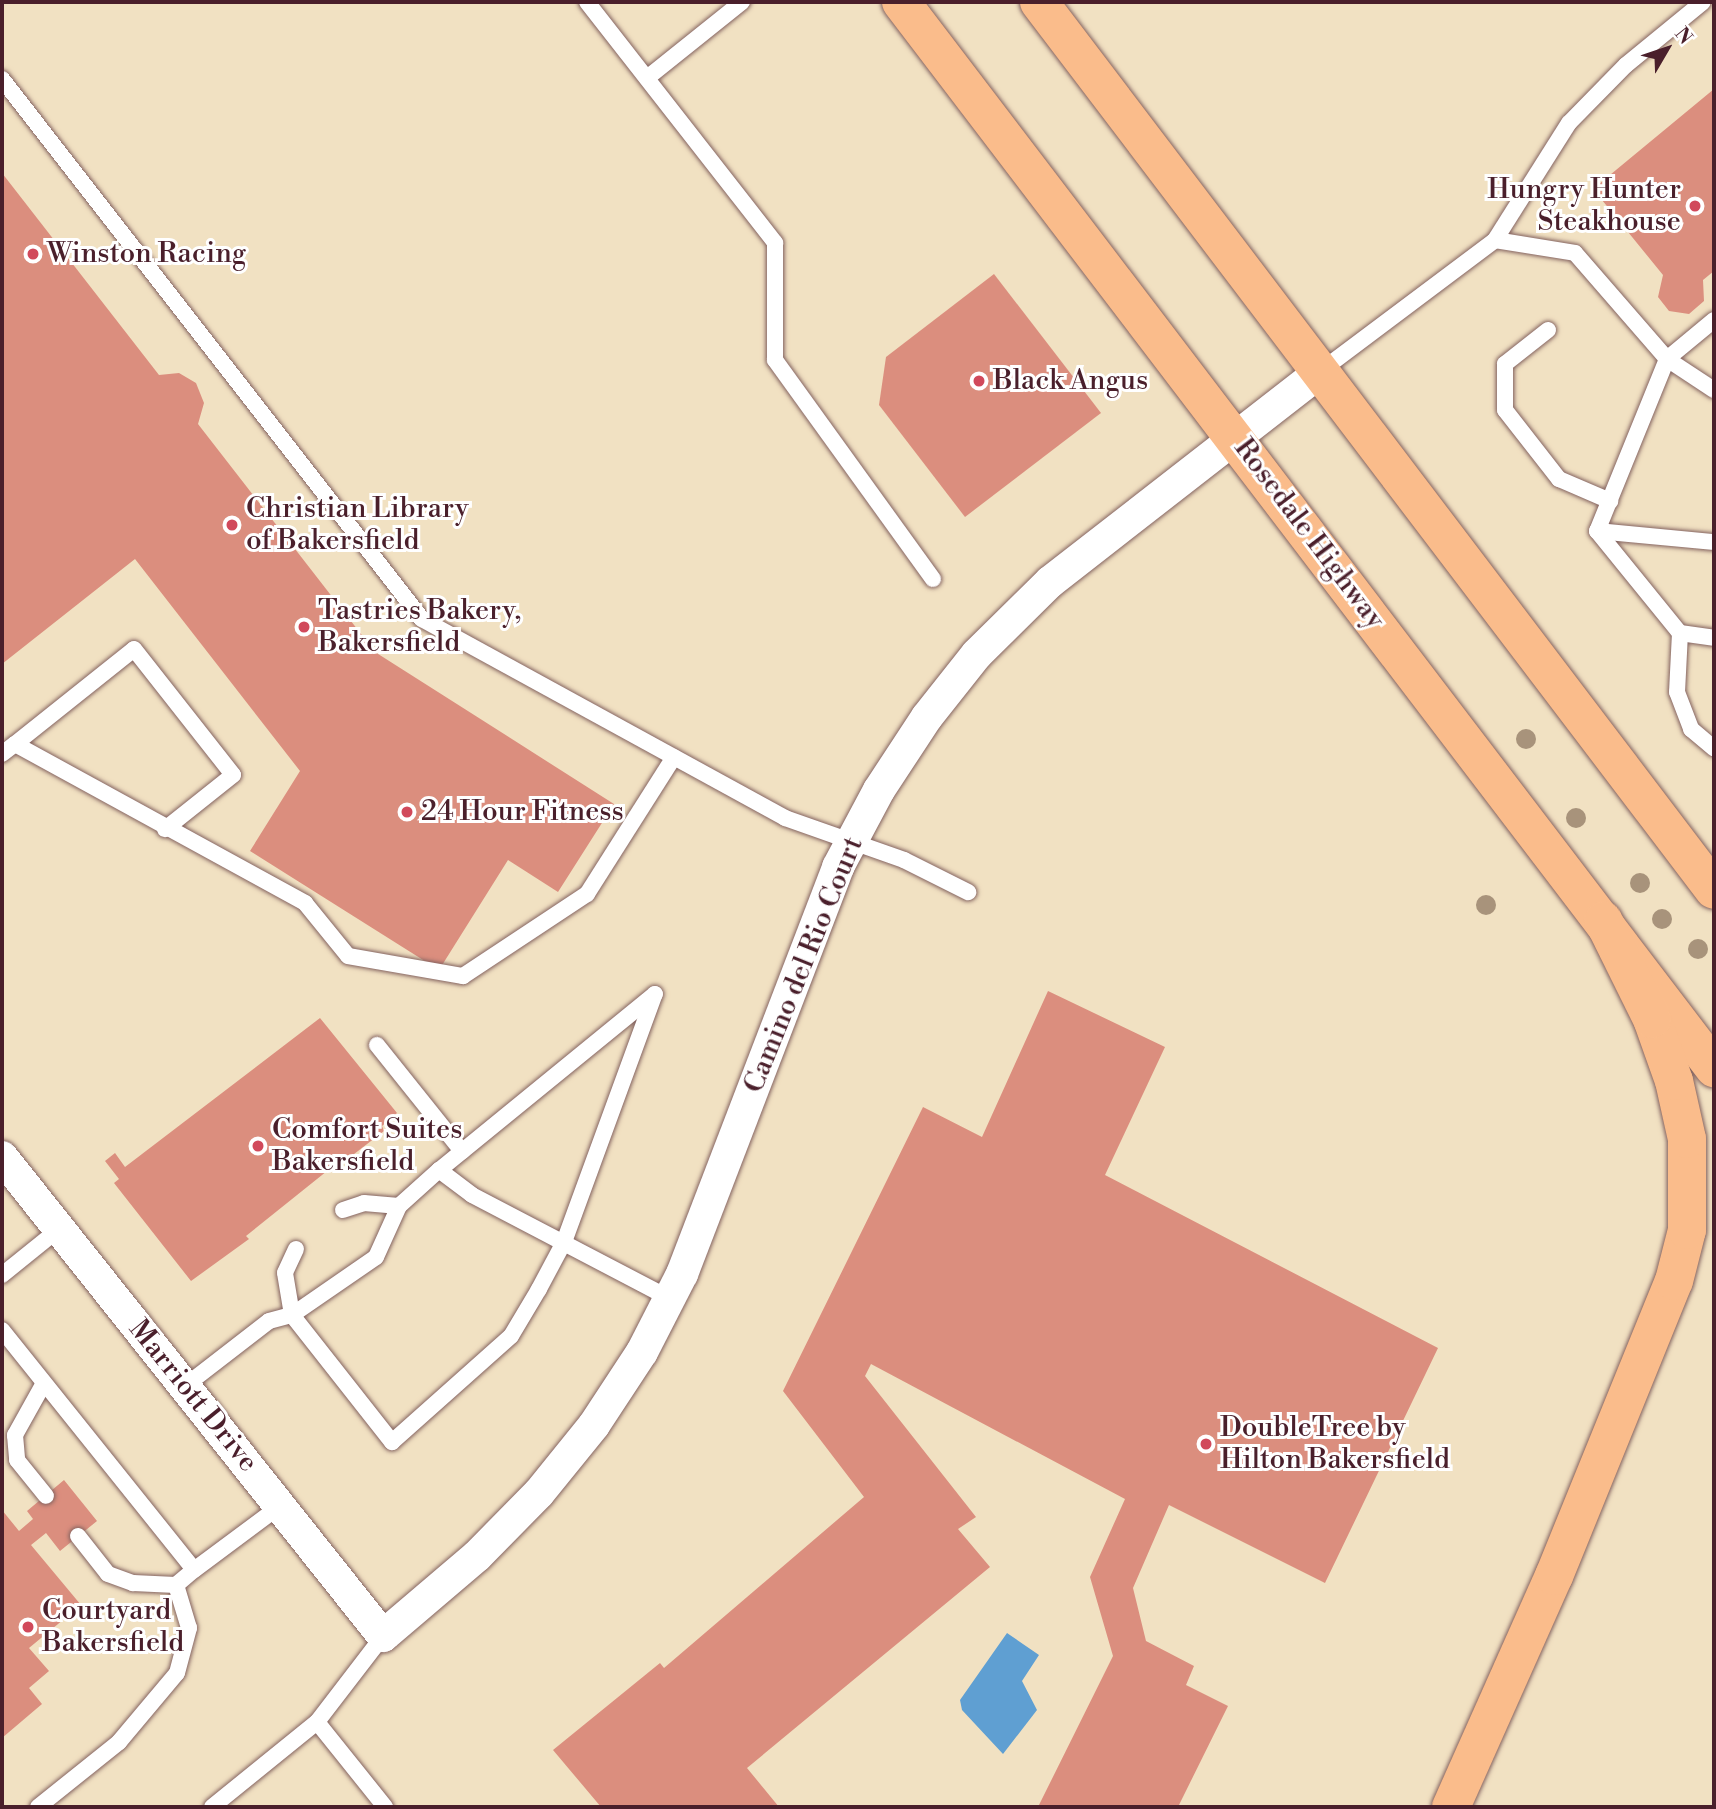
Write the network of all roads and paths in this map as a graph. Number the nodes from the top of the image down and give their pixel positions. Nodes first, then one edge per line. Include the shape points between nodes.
1 (587, 2) edge
2 (742, 2) edge
3 (901, 2) edge
4 (1039, 2) edge
5 (1703, 2) edge
6 (647, 78) junction
7 (2, 79) edge
8 (1495, 240) junction
9 (1714, 320) edge
10 (1548, 330) dead end
11 (1667, 359) junction
12 (1322, 370) junction
13 (1714, 390) edge
14 (1235, 438) junction
15 (1610, 501) junction
16 (1597, 531) junction
17 (1714, 542) edge
18 (933, 579) dead end
19 (1679, 633) junction
20 (1714, 638) edge
21 (1714, 748) edge
22 (8, 749) edge
23 (674, 757) junction
24 (165, 829) junction
25 (851, 844) junction
26 (1714, 890) edge
27 (968, 892) dead end
28 (1603, 920) junction
29 (377, 1045) dead end
30 (1714, 1068) edge
31 (462, 1151) junction
32 (2, 1157) edge
33 (439, 1170) junction
34 (399, 1206) junction
35 (343, 1210) dead end
36 (59, 1229) junction
37 (564, 1242) junction
38 (296, 1249) dead end
39 (2, 1275) edge
40 (669, 1298) junction
41 (292, 1315) junction
42 (2, 1330) edge
43 (44, 1383) junction
44 (185, 1386) junction
45 (46, 1496) dead end
46 (280, 1506) junction
47 (78, 1536) dead end
48 (194, 1570) junction
49 (176, 1585) junction
50 (383, 1636) junction
51 (317, 1722) junction
52 (38, 1807) edge
53 (212, 1807) edge
54 (385, 1807) edge
55 (1451, 1807) edge

1 - 6 lane
2 - 6 lane
3 - 14 main road, Rosedale Highway
4 - 12 main road
5 - 8 lane via 1626,65 1569,123
6 - 18 lane via 775,243 775,360
7 - 23 lane via 422,619
8 - 11 lane via 1575,253
8 - 12 lane
9 - 11 lane
10 - 15 lane via 1505,364 1505,410 1559,479
11 - 13 lane
11 - 15 lane
12 - 14 street, Camino del Rio Court
12 - 26 main road
14 - 25 street, Camino del Rio Court via 1050,582 978,654 927,717 879,790
14 - 28 main road, Rosedale Highway
15 - 16 lane
16 - 17 lane
16 - 19 lane
19 - 20 lane
19 - 21 lane via 1677,692 1691,729
22 - 24 lane
22 - 24 lane via 134,649 233,775
23 - 24 lane via 587,894 463,976 348,956 305,903
23 - 25 lane via 786,818
25 - 27 lane via 904,860
25 - 40 street, Camino del Rio Court
28 - 30 main road, Rosedale Highway
28 - 55 main road via 1652,1019 1674,1081 1687,1139 1687,1230 1674,1280 1575,1525 1510,1683
29 - 31 lane
31 - 33 lane
31 - 37 lane via 655,994
32 - 36 street, Marriott Drive
33 - 34 lane
33 - 37 lane via 472,1195
34 - 35 lane via 364,1203
34 - 41 lane via 376,1257
36 - 39 lane
36 - 44 street, Marriott Drive
37 - 40 lane
37 - 41 lane via 511,1336 392,1442
38 - 41 lane via 285,1273
40 - 50 street, Camino del Rio Court via 642,1352 594,1425 539,1493 477,1556
41 - 44 lane via 269,1321
42 - 43 lane
43 - 45 lane via 15,1435 16,1460
43 - 48 lane
44 - 46 street, Marriott Drive
46 - 48 lane
46 - 50 street, Marriott Drive
47 - 49 lane via 108,1574 133,1583
48 - 49 lane
49 - 52 lane via 189,1628 177,1673 119,1742
50 - 51 lane
51 - 53 lane
51 - 54 lane

